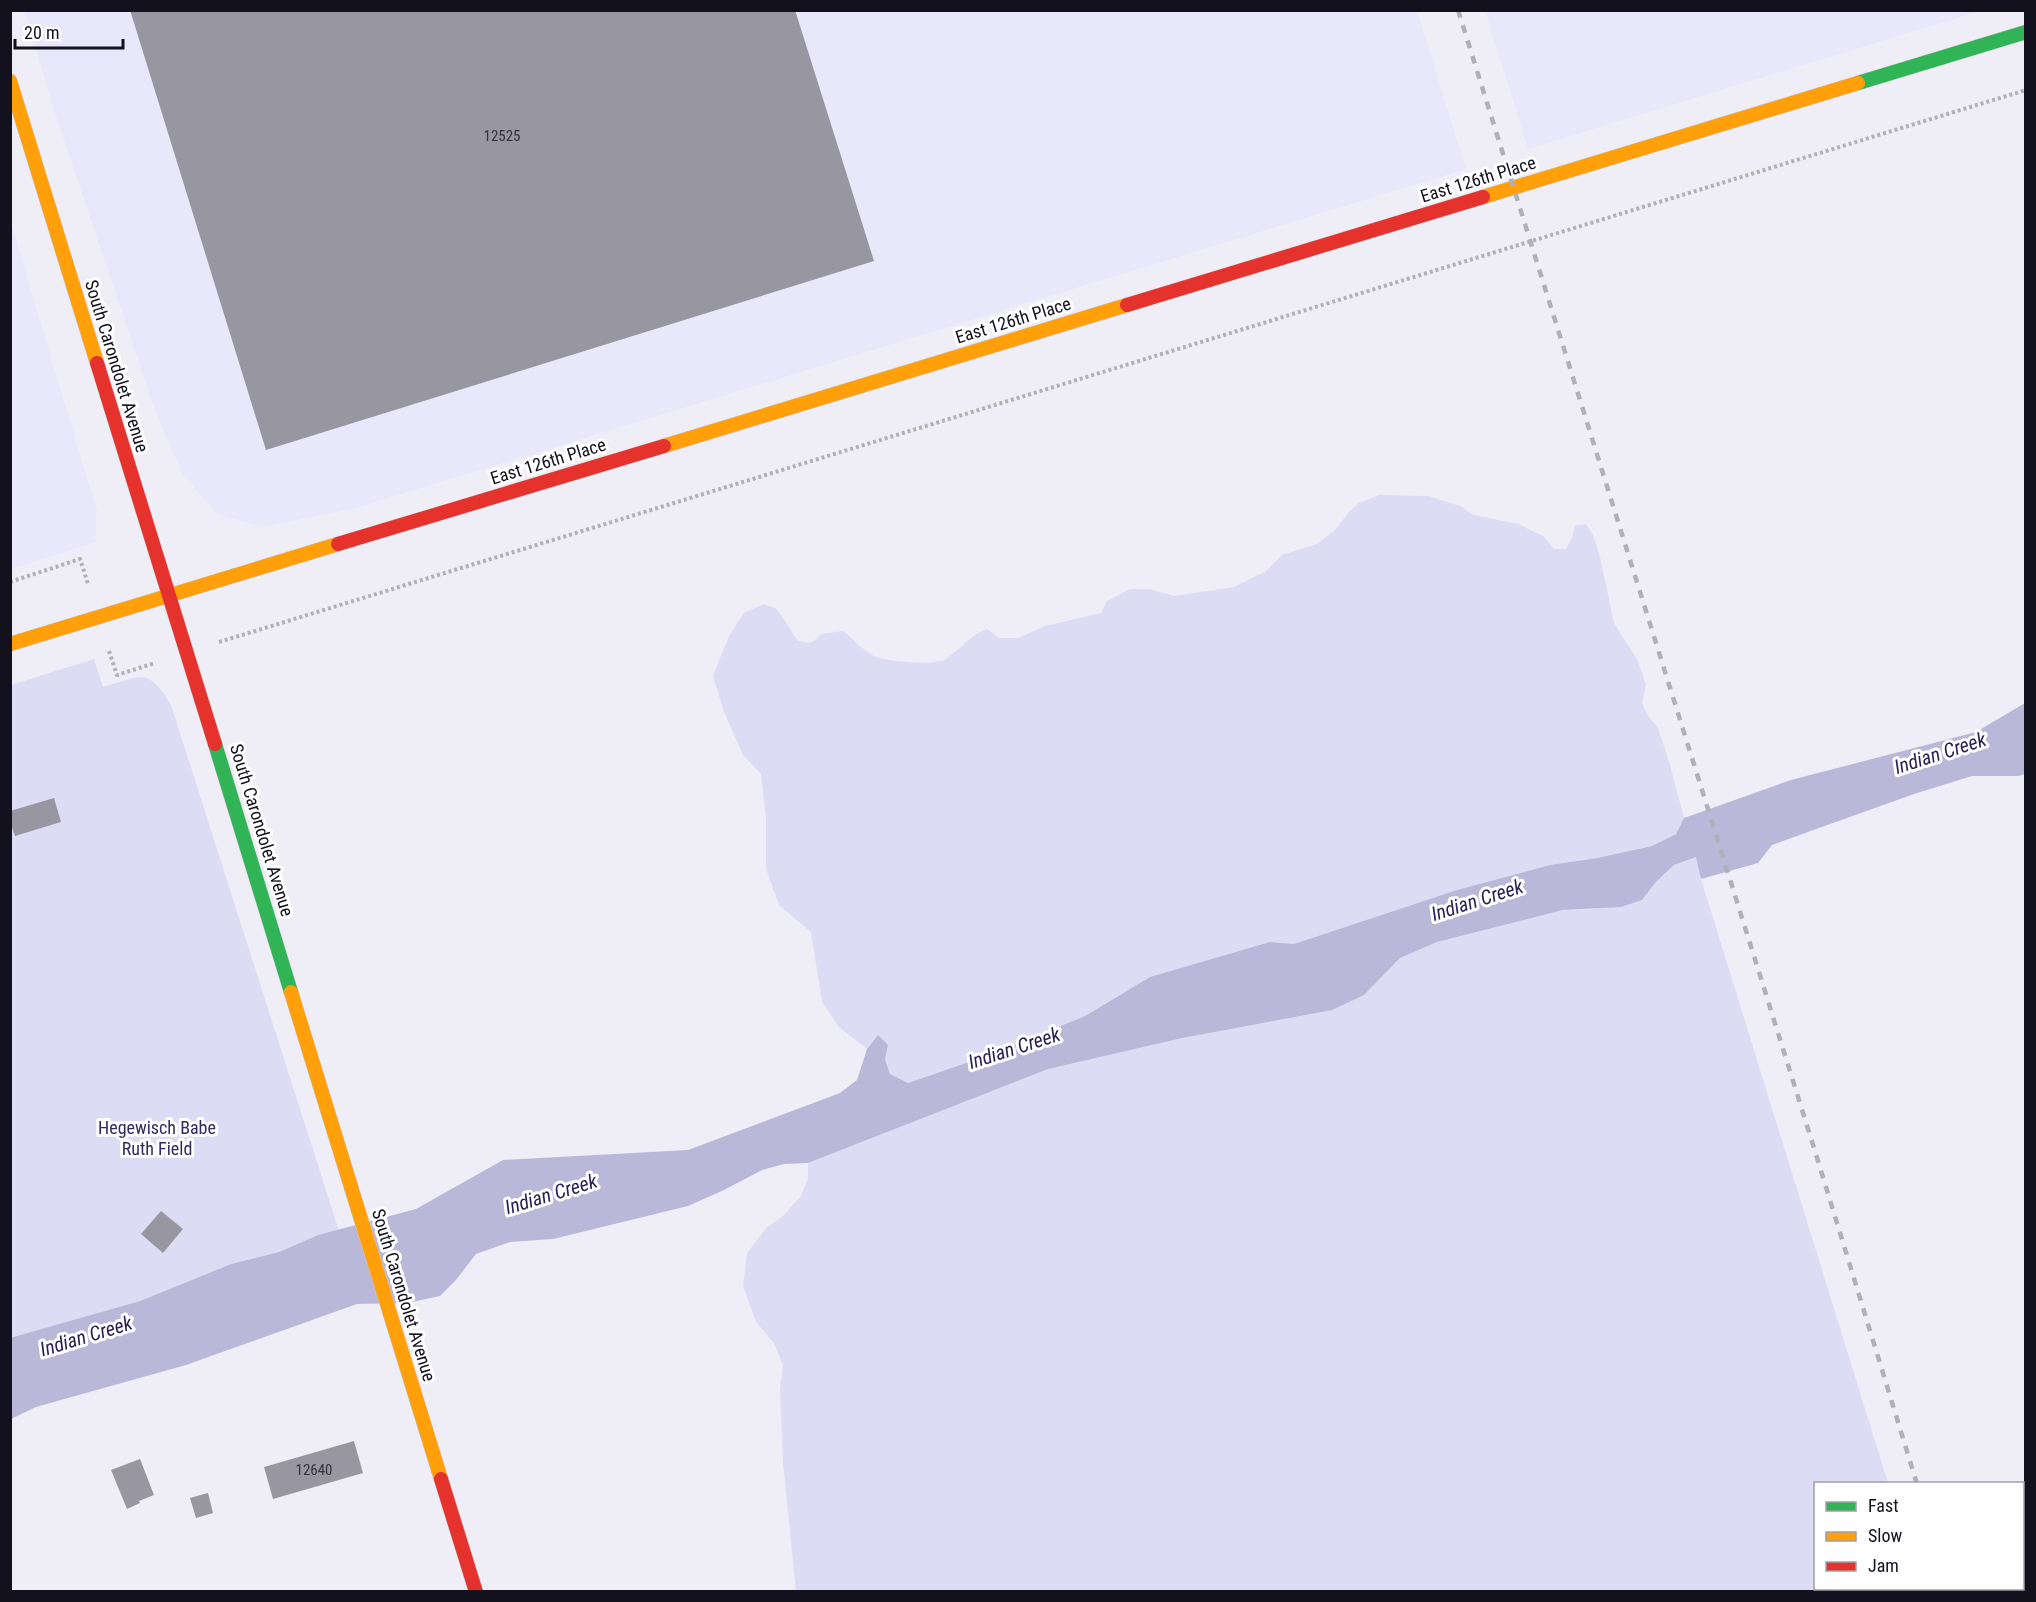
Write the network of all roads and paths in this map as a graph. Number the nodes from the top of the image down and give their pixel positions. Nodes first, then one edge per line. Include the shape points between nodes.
1 (2025, 32) edge
2 (10, 81) edge
3 (2025, 90) edge
4 (80, 559) dead end
5 (10, 582) edge
6 (169, 595) junction
7 (243, 635) dead end
8 (10, 644) edge
9 (111, 658) dead end
10 (139, 668) dead end
11 (476, 1592) edge

1 - 6 street, East 126th Place
2 - 6 street, South Carondolet Avenue
3 - 7 path
4 - 5 path
6 - 8 street, East 126th Place
6 - 11 street, South Carondolet Avenue
9 - 10 path via 117,675

